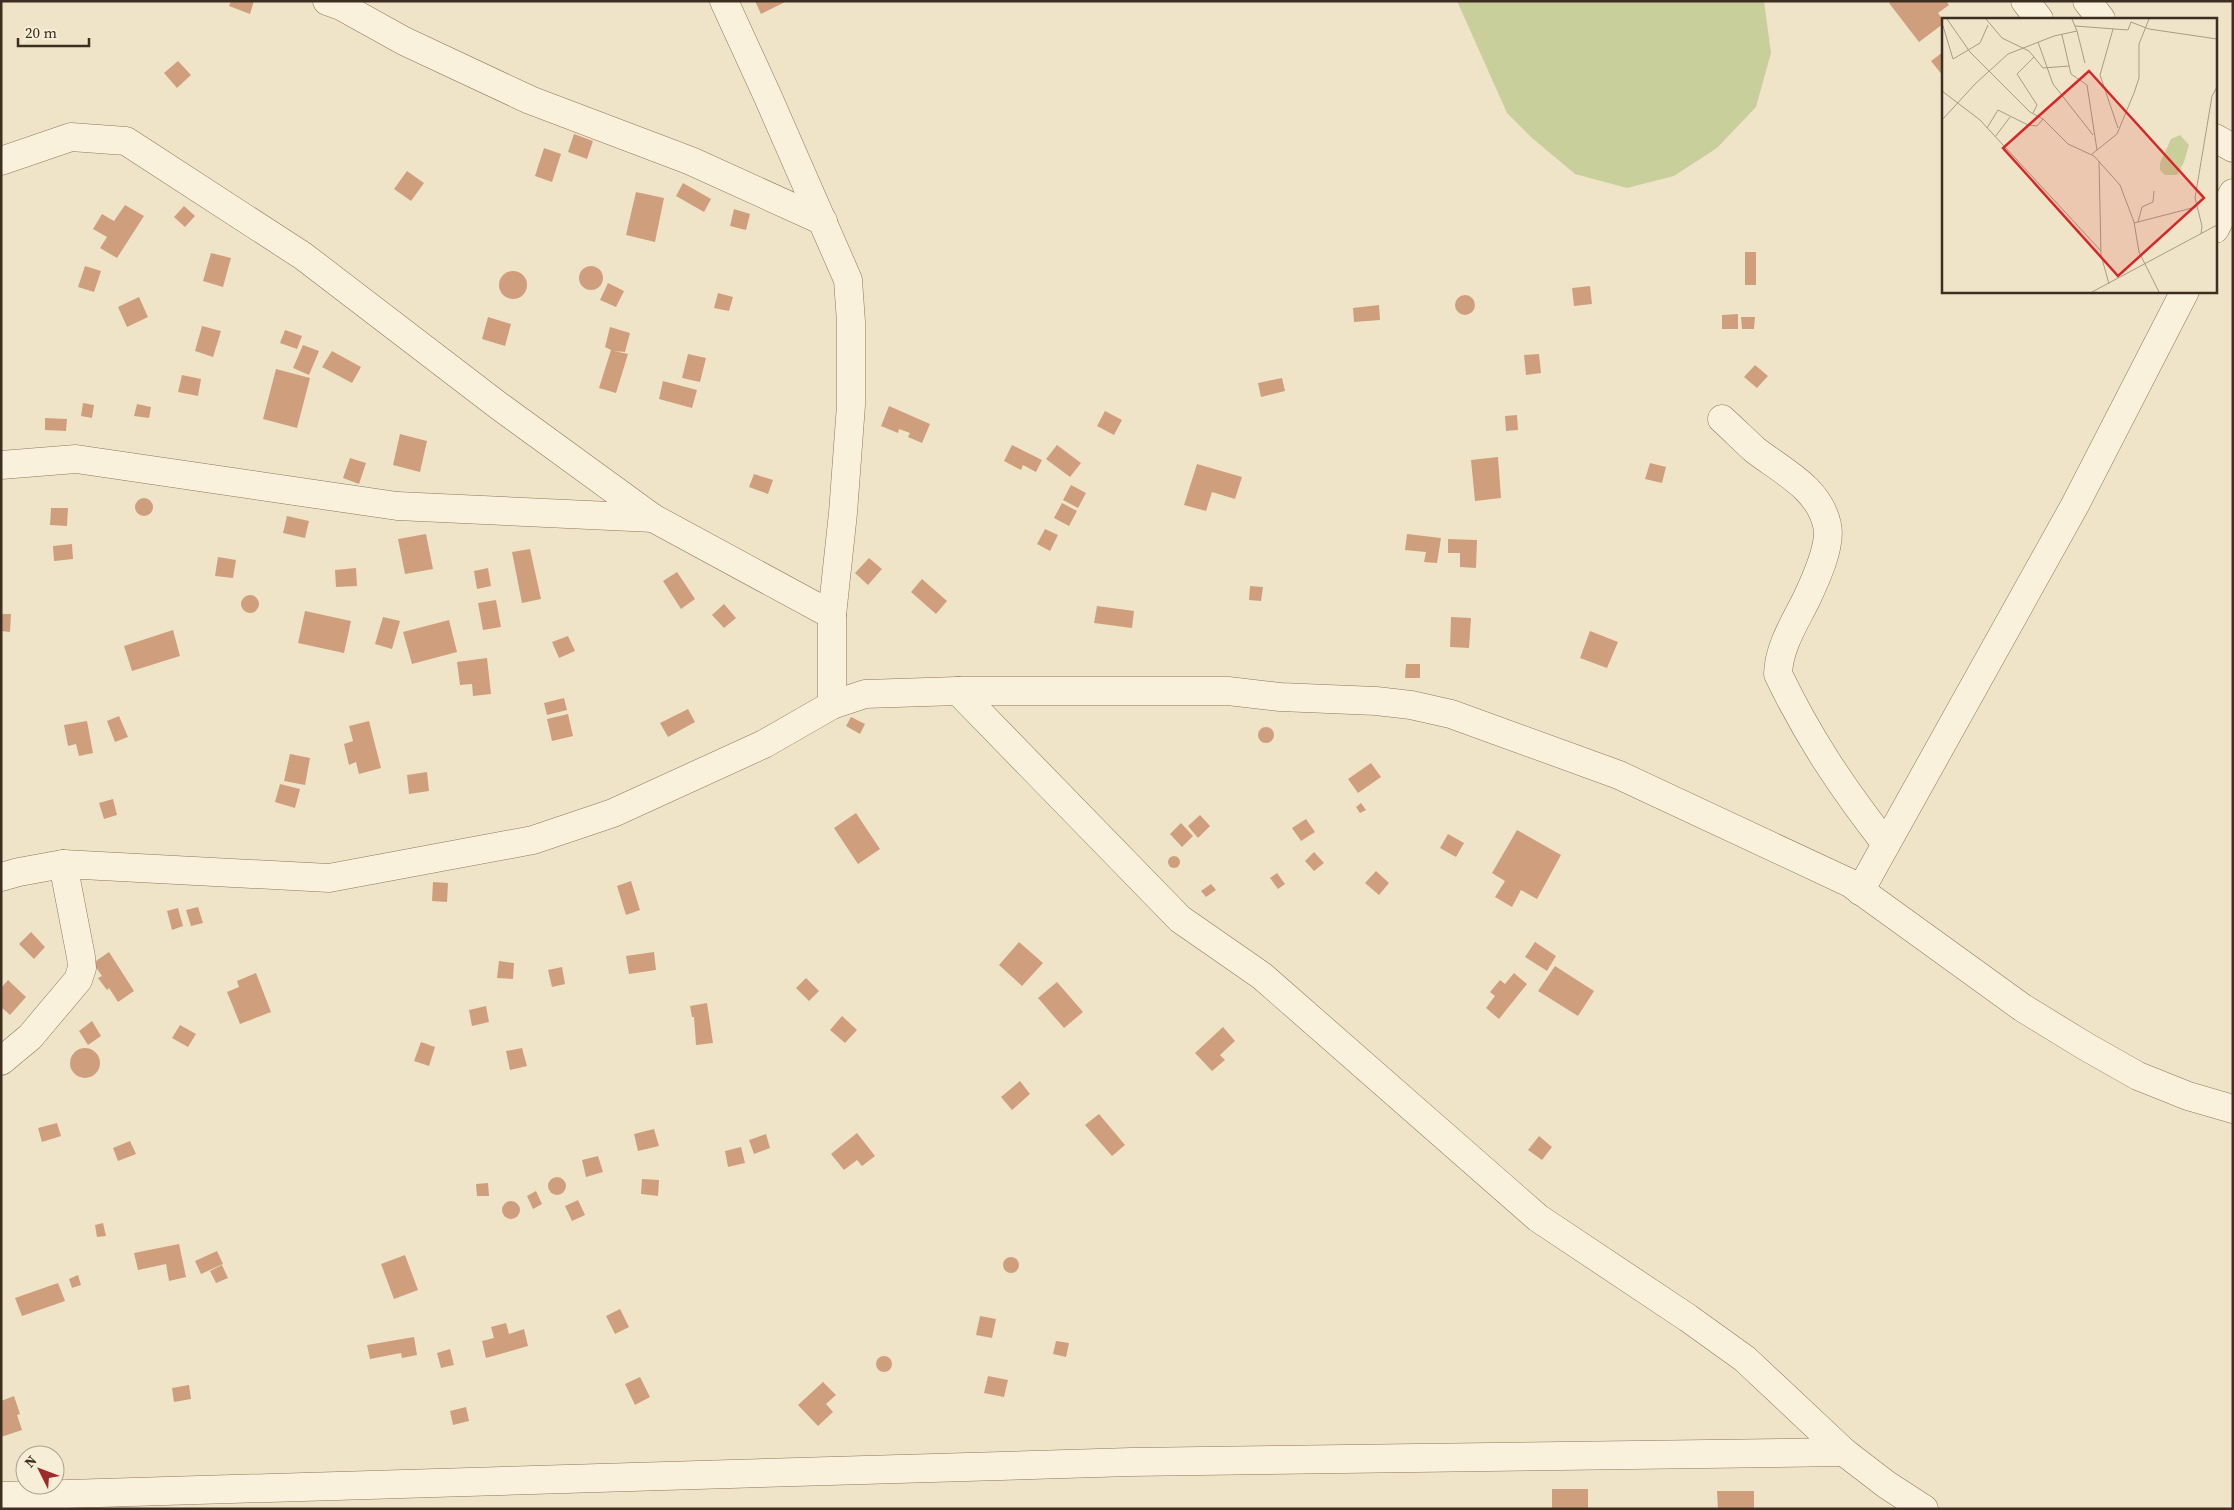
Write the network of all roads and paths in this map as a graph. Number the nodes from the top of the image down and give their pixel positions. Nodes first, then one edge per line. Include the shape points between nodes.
1 (327, 1) edge
2 (724, 1) edge
3 (2025, 1) edge
4 (2087, 1) edge
5 (2038, 18) edge
6 (2100, 18) edge
7 (2216, 139) edge
8 (2233, 148) edge
9 (1, 161) edge
10 (2233, 193) edge
11 (823, 221) junction
12 (2216, 227) edge
13 (2184, 292) edge
14 (1722, 419) dead end
15 (1, 465) edge
16 (653, 518) junction
17 (832, 616) junction
18 (958, 691) junction
19 (832, 705) junction
20 (1886, 844) junction
21 (63, 864) junction
22 (1, 877) edge
23 (1860, 891) junction
24 (1, 1061) edge
25 (2233, 1109) edge
26 (1844, 1452) junction
27 (1, 1496) edge
28 (1924, 1509) edge

1 - 11 street via 530,100 691,161
2 - 11 street
3 - 5 street
4 - 6 street
7 - 8 street
9 - 16 street via 71,137 126,141 303,256 499,406
10 - 12 street
11 - 17 street via 848,280 852,331 851,405
13 - 20 street via 2075,505
14 - 20 street via 1808,489 1819,503 1828,526 1827,547 1785,643 1778,662 1778,674 1812,740 1841,786
15 - 16 street via 76,460 397,506
16 - 17 street
17 - 19 street
18 - 19 street via 864,694
18 - 23 street via 1228,691 1376,701 1452,714 1619,775 1841,879
18 - 26 street via 1180,919 1262,976 1538,1218 1745,1359
19 - 21 street via 764,744 613,814 533,840 329,878
20 - 23 street
21 - 22 street
21 - 24 street via 81,957 80,974 30,1037
23 - 25 street via 2023,1008 2085,1046 2138,1076
26 - 27 street via 1131,1462
26 - 28 street

